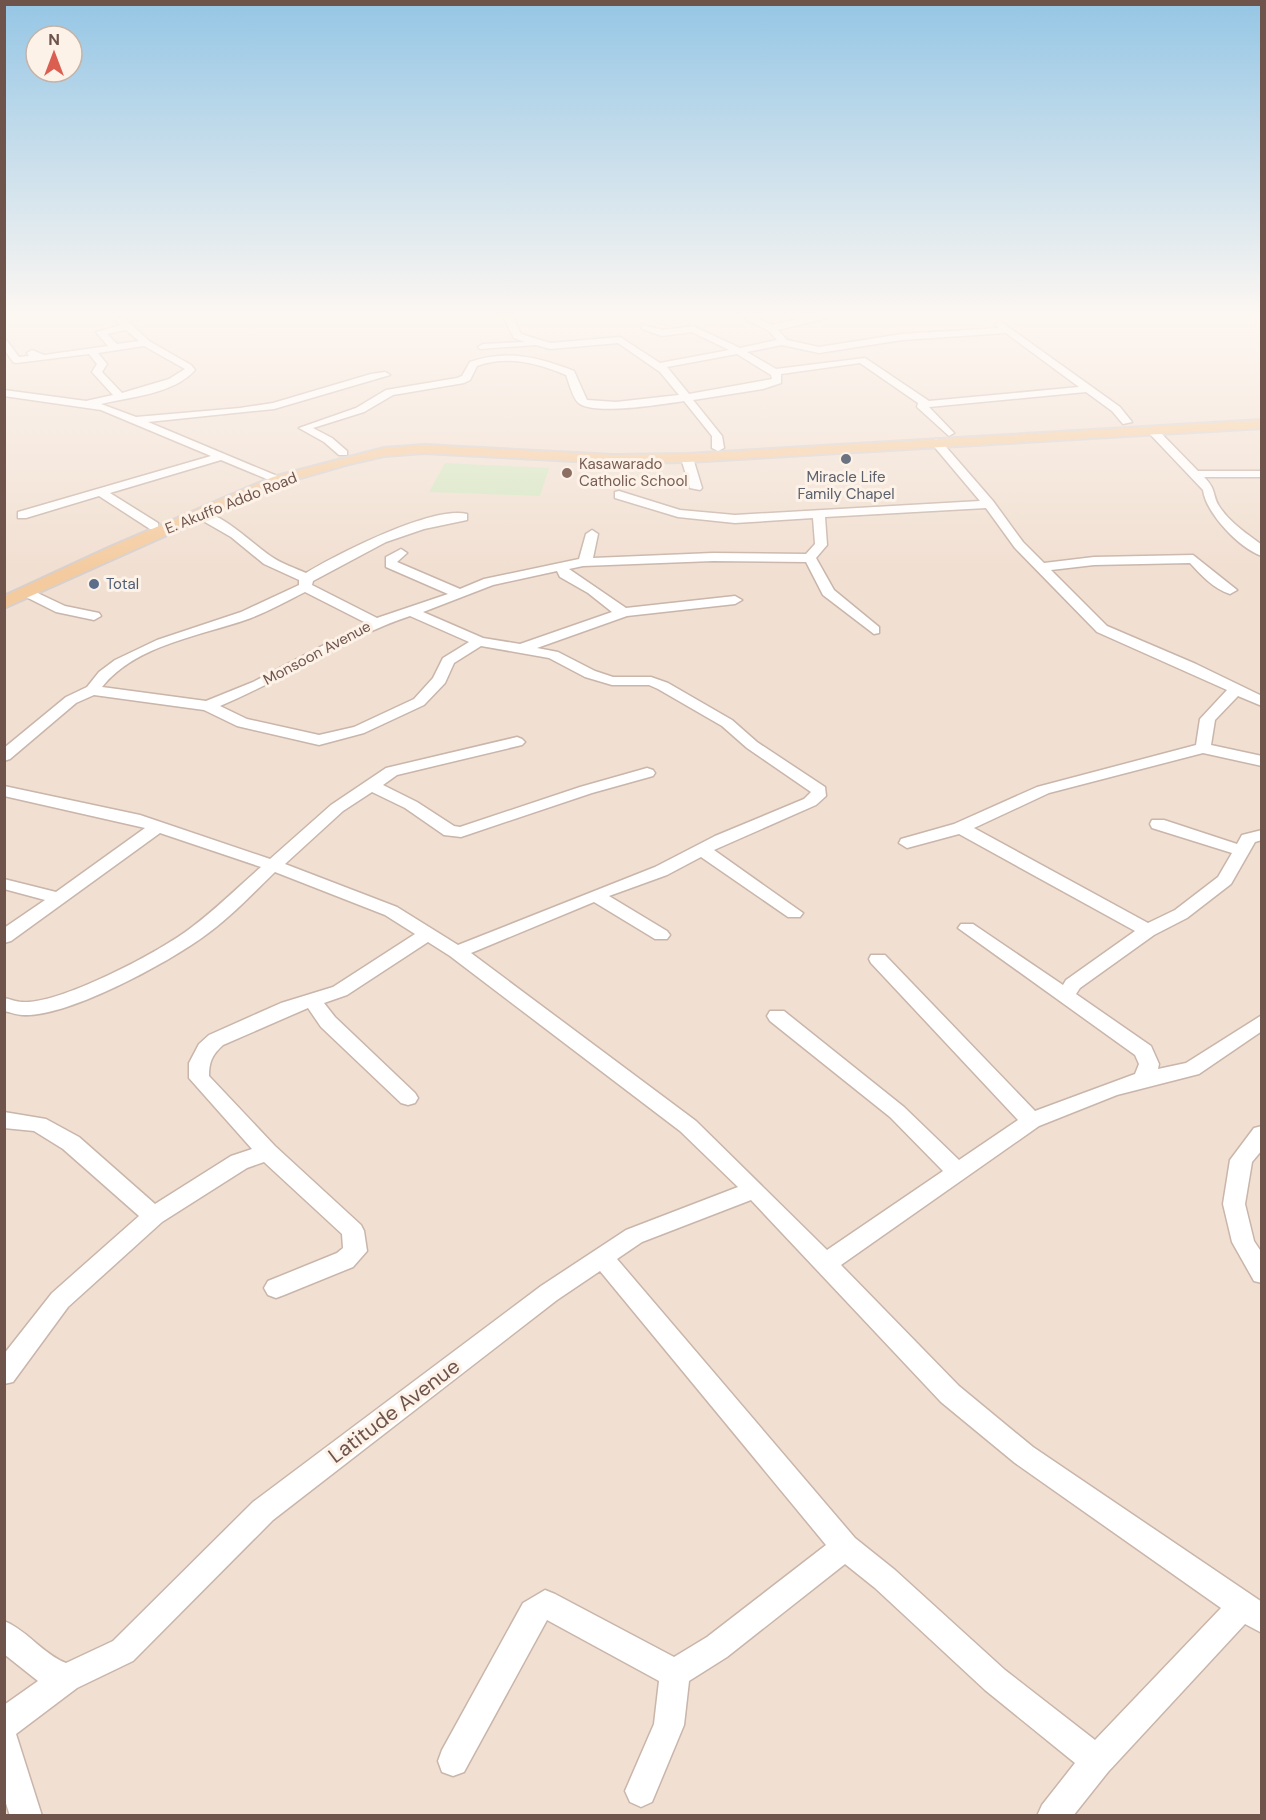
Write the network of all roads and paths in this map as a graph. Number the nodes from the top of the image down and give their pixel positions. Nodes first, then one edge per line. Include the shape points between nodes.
1 (89, 403) edge
2 (280, 403) edge
3 (372, 403) edge
4 (585, 403) edge
5 (643, 403) edge
6 (692, 403) edge
7 (937, 403) edge
8 (1107, 403) edge
9 (925, 404) joint
10 (1262, 416) edge
11 (134, 420) junction
12 (1127, 422) junction
13 (1262, 424) edge
14 (1151, 429) junction
15 (943, 438) junction
16 (718, 448) junction
17 (344, 453) junction
18 (219, 457) junction
19 (687, 458) junction
20 (1197, 474) junction
21 (1262, 474) edge
22 (273, 478) junction
23 (696, 488) dead end
24 (99, 491) junction
25 (619, 495) dead end
26 (989, 504) junction
27 (22, 515) dead end
28 (202, 515) junction
29 (819, 515) junction
30 (463, 517) dead end
31 (154, 526) junction
32 (592, 534) dead end
33 (1262, 552) edge
34 (400, 553) dead end
35 (809, 558) junction
36 (583, 562) junction
37 (560, 565) junction
38 (1044, 567) junction
39 (305, 583) junction
40 (1230, 590) dead end
41 (4, 591) edge
42 (27, 592) junction
43 (460, 594) junction
44 (735, 600) dead end
45 (4, 603) edge
46 (410, 611) junction
47 (625, 612) junction
48 (94, 616) dead end
49 (376, 623) junction
50 (874, 630) dead end
51 (479, 641) junction
52 (523, 648) junction
53 (93, 690) junction
54 (1235, 690) junction
55 (1262, 702) edge
56 (208, 706) junction
57 (517, 742) dead end
58 (1203, 748) junction
59 (4, 756) edge
60 (1262, 761) edge
61 (648, 773) dead end
62 (369, 784) junction
63 (4, 791) edge
64 (1158, 824) dead end
65 (159, 826) junction
66 (960, 828) junction
67 (1262, 834) edge
68 (907, 843) dead end
69 (703, 851) junction
70 (1243, 851) junction
71 (272, 865) junction
72 (4, 884) edge
73 (595, 895) junction
74 (59, 898) junction
75 (794, 913) dead end
76 (967, 928) dead end
77 (1148, 931) junction
78 (429, 933) junction
79 (661, 935) dead end
80 (4, 937) edge
81 (457, 952) junction
82 (878, 959) dead end
83 (1065, 996) junction
84 (313, 1002) junction
85 (4, 1004) edge
86 (777, 1016) dead end
87 (1262, 1021) edge
88 (1144, 1079) junction
89 (408, 1098) dead end
90 (4, 1120) edge
91 (1032, 1121) junction
92 (1262, 1134) edge
93 (267, 1152) junction
94 (958, 1173) junction
95 (755, 1190) junction
96 (154, 1216) junction
97 (602, 1257) junction
98 (824, 1264) junction
99 (1262, 1274) edge
100 (276, 1288) dead end
101 (4, 1374) edge
102 (845, 1547) junction
103 (1252, 1613) edge
104 (4, 1635) edge
105 (675, 1673) junction
106 (67, 1678) junction
107 (4, 1724) edge
108 (4, 1743) edge
109 (453, 1761) dead end
110 (1097, 1761) junction
111 (641, 1791) dead end
112 (26, 1815) edge
113 (1053, 1815) edge

1 - 11 street
2 - 11 street via 246,411
3 - 17 street via 304,428
4 - 5 street
6 - 16 street via 717,436
7 - 9 street
8 - 12 street
9 - 15 street via 921,407
10 - 12 main road, E. Akuffo Addo Road
11 - 18 street
12 - 15 main road, E. Akuffo Addo Road
13 - 14 main road, E. Akuffo Addo Road
14 - 15 main road, E. Akuffo Addo Road
14 - 20 street
15 - 16 main road, E. Akuffo Addo Road
15 - 19 main road, E. Akuffo Addo Road
15 - 26 street
16 - 17 main road, E. Akuffo Addo Road via 570,451 428,443
17 - 22 main road, E. Akuffo Addo Road
18 - 22 street
18 - 24 street
19 - 22 main road, E. Akuffo Addo Road via 614,459 424,449 384,452
19 - 23 street
20 - 21 street
20 - 33 street via 1209,489 1211,503 1224,522
22 - 28 main road, E. Akuffo Addo Road
22 - 31 main road, E. Akuffo Addo Road
24 - 27 street
24 - 31 street
25 - 29 street via 709,518
26 - 29 street
26 - 38 street via 1020,545
28 - 39 street, Monsoon Avenue
28 - 42 main road, E. Akuffo Addo Road
29 - 35 street via 820,545
30 - 39 street via 406,528 366,543
31 - 41 main road, E. Akuffo Addo Road
32 - 36 street
34 - 43 street via 391,560 392,564
35 - 36 street
35 - 50 street via 828,592
36 - 37 street
37 - 43 street via 489,582
37 - 47 street via 565,574
38 - 40 street via 1094,561 1193,559
38 - 54 street via 1102,629
39 - 49 street, Monsoon Avenue
39 - 53 street via 249,614 137,653 104,675
42 - 45 main road, E. Akuffo Addo Road
42 - 48 street via 61,609
43 - 46 street
44 - 47 street
46 - 49 street
46 - 51 street
47 - 52 street
49 - 56 street, Monsoon Avenue via 258,685
51 - 52 street
51 - 56 street via 448,661 440,680 418,702 380,722 329,737 308,740 253,726
52 - 69 street via 553,655 612,681 651,681 663,686 727,723 752,745 819,790 810,802
53 - 56 street
53 - 59 street via 71,700
54 - 55 street
54 - 58 street via 1208,719
57 - 62 street via 416,763
58 - 60 street
58 - 66 street via 1043,790
61 - 62 street via 461,832 450,831
62 - 71 street
63 - 65 street
64 - 70 street
65 - 71 street
65 - 74 street
66 - 68 street
66 - 77 street
67 - 70 street via 1248,839
69 - 73 street
69 - 75 street
70 - 77 street via 1225,880 1181,914
71 - 78 street via 363,898
71 - 85 street via 198,932 162,955 50,1005 21,1009
72 - 74 street
73 - 79 street
73 - 81 street
74 - 80 street
76 - 83 street
77 - 83 street via 1073,984
78 - 81 street
78 - 84 street via 365,976
81 - 95 street via 688,1125
82 - 91 street
83 - 88 street via 1144,1051 1149,1064
84 - 89 street via 328,1022
84 - 93 street via 288,1008 216,1040 199,1063 199,1078
86 - 94 street via 897,1112
87 - 88 street via 1192,1069
88 - 91 street
90 - 96 street via 39,1124 71,1143
91 - 94 street
92 - 99 street via 1241,1160 1234,1204 1243,1242
93 - 96 street via 239,1162
93 - 100 street via 353,1231 355,1244 355,1251 345,1260
94 - 98 street
95 - 97 street, Latitude Avenue via 634,1236
95 - 98 street
96 - 101 street via 60,1300
97 - 102 street
97 - 106 street, Latitude Avenue via 263,1511 123,1651
98 - 103 street via 950,1394 1024,1455
102 - 105 street via 717,1647
102 - 110 street via 995,1680
103 - 110 street
104 - 106 street via 47,1670
105 - 109 street via 545,1605 533,1613
105 - 111 street via 669,1725
106 - 107 street, Latitude Avenue
108 - 112 street
110 - 113 street

